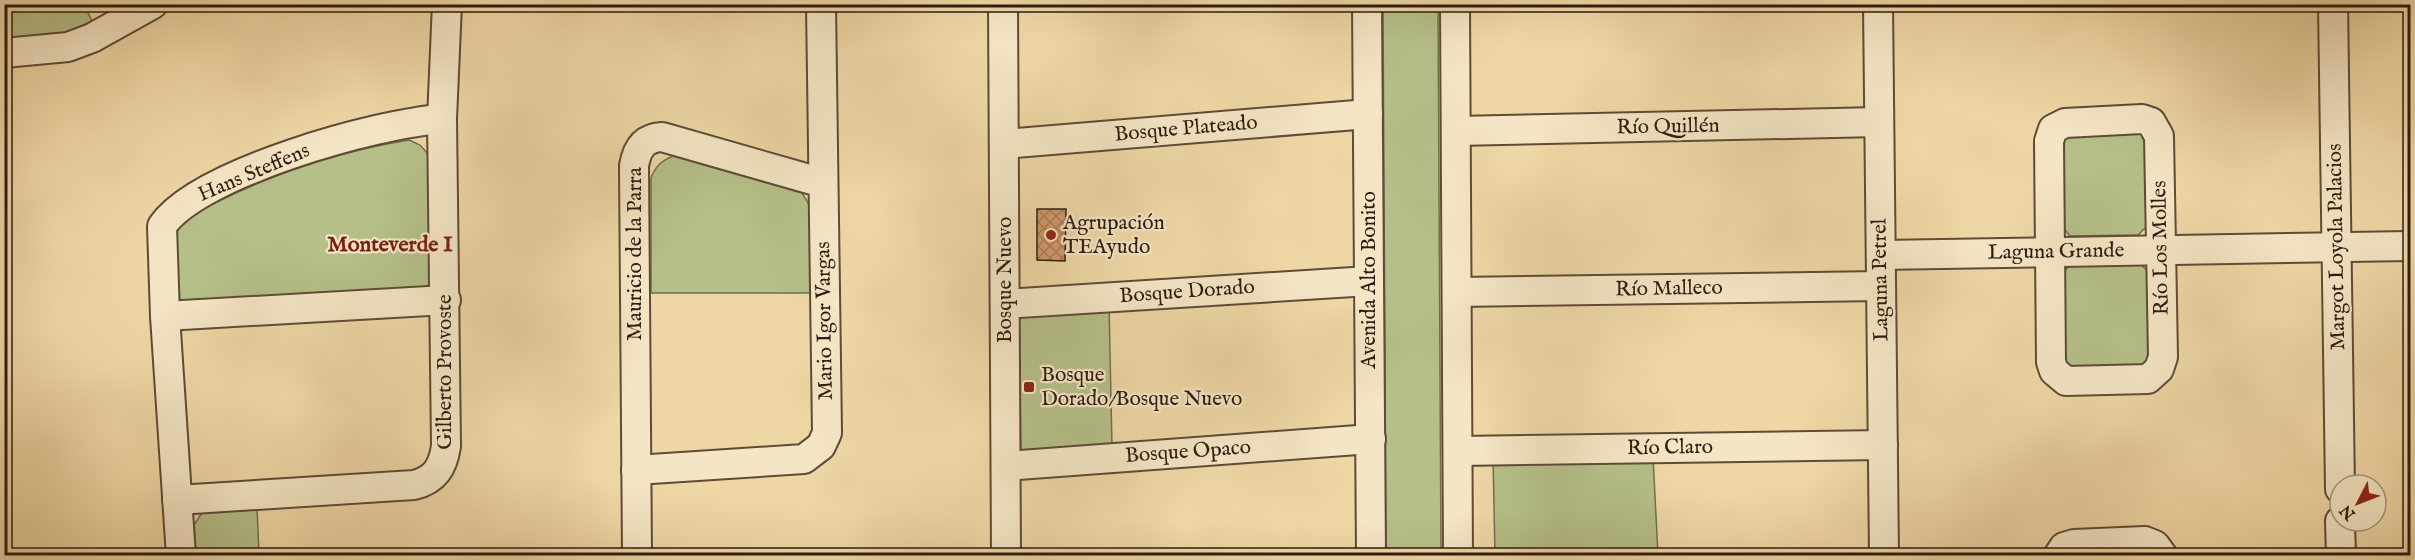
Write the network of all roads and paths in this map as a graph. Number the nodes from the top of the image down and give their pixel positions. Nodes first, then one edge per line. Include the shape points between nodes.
1 (153, 4) edge
2 (447, 4) edge
3 (821, 4) edge
4 (1003, 4) edge
5 (1367, 4) edge
6 (1455, 4) edge
7 (1878, 4) edge
8 (2333, 4) edge
9 (4, 53) edge
10 (1368, 114) junction
11 (442, 119) junction
12 (1879, 122) junction
13 (1456, 131) junction
14 (1004, 144) junction
15 (824, 183) junction
16 (2410, 246) edge
17 (2336, 247) junction
18 (2161, 250) junction
19 (2050, 253) junction
20 (1881, 255) junction
21 (1369, 281) junction
22 (1881, 285) junction
23 (1457, 292) junction
24 (446, 300) junction
25 (1005, 304) junction
26 (165, 316) junction
27 (1371, 439) junction
28 (1883, 445) junction
29 (1458, 451) junction
30 (1006, 466) junction
31 (636, 470) junction
32 (2340, 473) edge
33 (177, 500) junction
34 (2340, 533) edge
35 (181, 555) edge
36 (637, 555) edge
37 (1006, 555) edge
38 (1371, 555) edge
39 (1458, 555) edge
40 (1884, 555) edge
41 (2058, 555) edge
42 (2163, 555) edge
43 (2341, 555) edge

1 - 9 street via 92,38 68,46
2 - 11 street, Gilberto Provoste
3 - 15 street, Mario Igor Vargas
4 - 14 street, Bosque Nuevo
5 - 10 street, Avenida Alto Bonito
6 - 13 street
7 - 12 street, Laguna Petrel
8 - 17 street, Margot Loyola Palacios
10 - 14 street, Bosque Plateado
10 - 21 street, Avenida Alto Bonito
11 - 24 street, Gilberto Provoste
11 - 26 street, Hans Steffens via 364,131 320,144 215,186 184,203 162,226
12 - 13 street, Río Quillén
12 - 20 street, Laguna Petrel
13 - 23 street
14 - 25 street, Bosque Nuevo
15 - 31 street, Mario Igor Vargas via 827,434 821,446 804,459
15 - 31 street, Mauricio de la Parra via 662,137 653,138 639,149 634,166
16 - 17 street, Laguna Grande
17 - 18 street, Laguna Grande
17 - 32 street, Margot Loyola Palacios
18 - 19 street, Laguna Grande
18 - 19 street, Río Los Molles via 2163,357 2159,369 2148,379 2066,381 2054,371
18 - 19 street, Río Los Molles via 2159,136 2151,122 2142,119 2065,123 2053,129 2049,141
19 - 20 street, Laguna Grande
20 - 22 street, Laguna Petrel
21 - 25 street, Bosque Dorado
21 - 27 street, Avenida Alto Bonito
22 - 23 street, Río Malleco
22 - 28 street, Laguna Petrel
23 - 29 street
24 - 26 street
24 - 33 street, Gilberto Provoste via 446,446 444,460 433,477 414,485
25 - 30 street, Bosque Nuevo
26 - 33 street, Hans Steffens
27 - 30 street, Bosque Opaco
27 - 38 street, Avenida Alto Bonito
28 - 29 street, Río Claro
28 - 40 street, Laguna Petrel
29 - 39 street
30 - 37 street, Bosque Nuevo
31 - 36 street, Mauricio de la Parra
33 - 35 street, Hans Steffens
34 - 43 street
41 - 42 street via 2064,547 2074,544 2145,541

